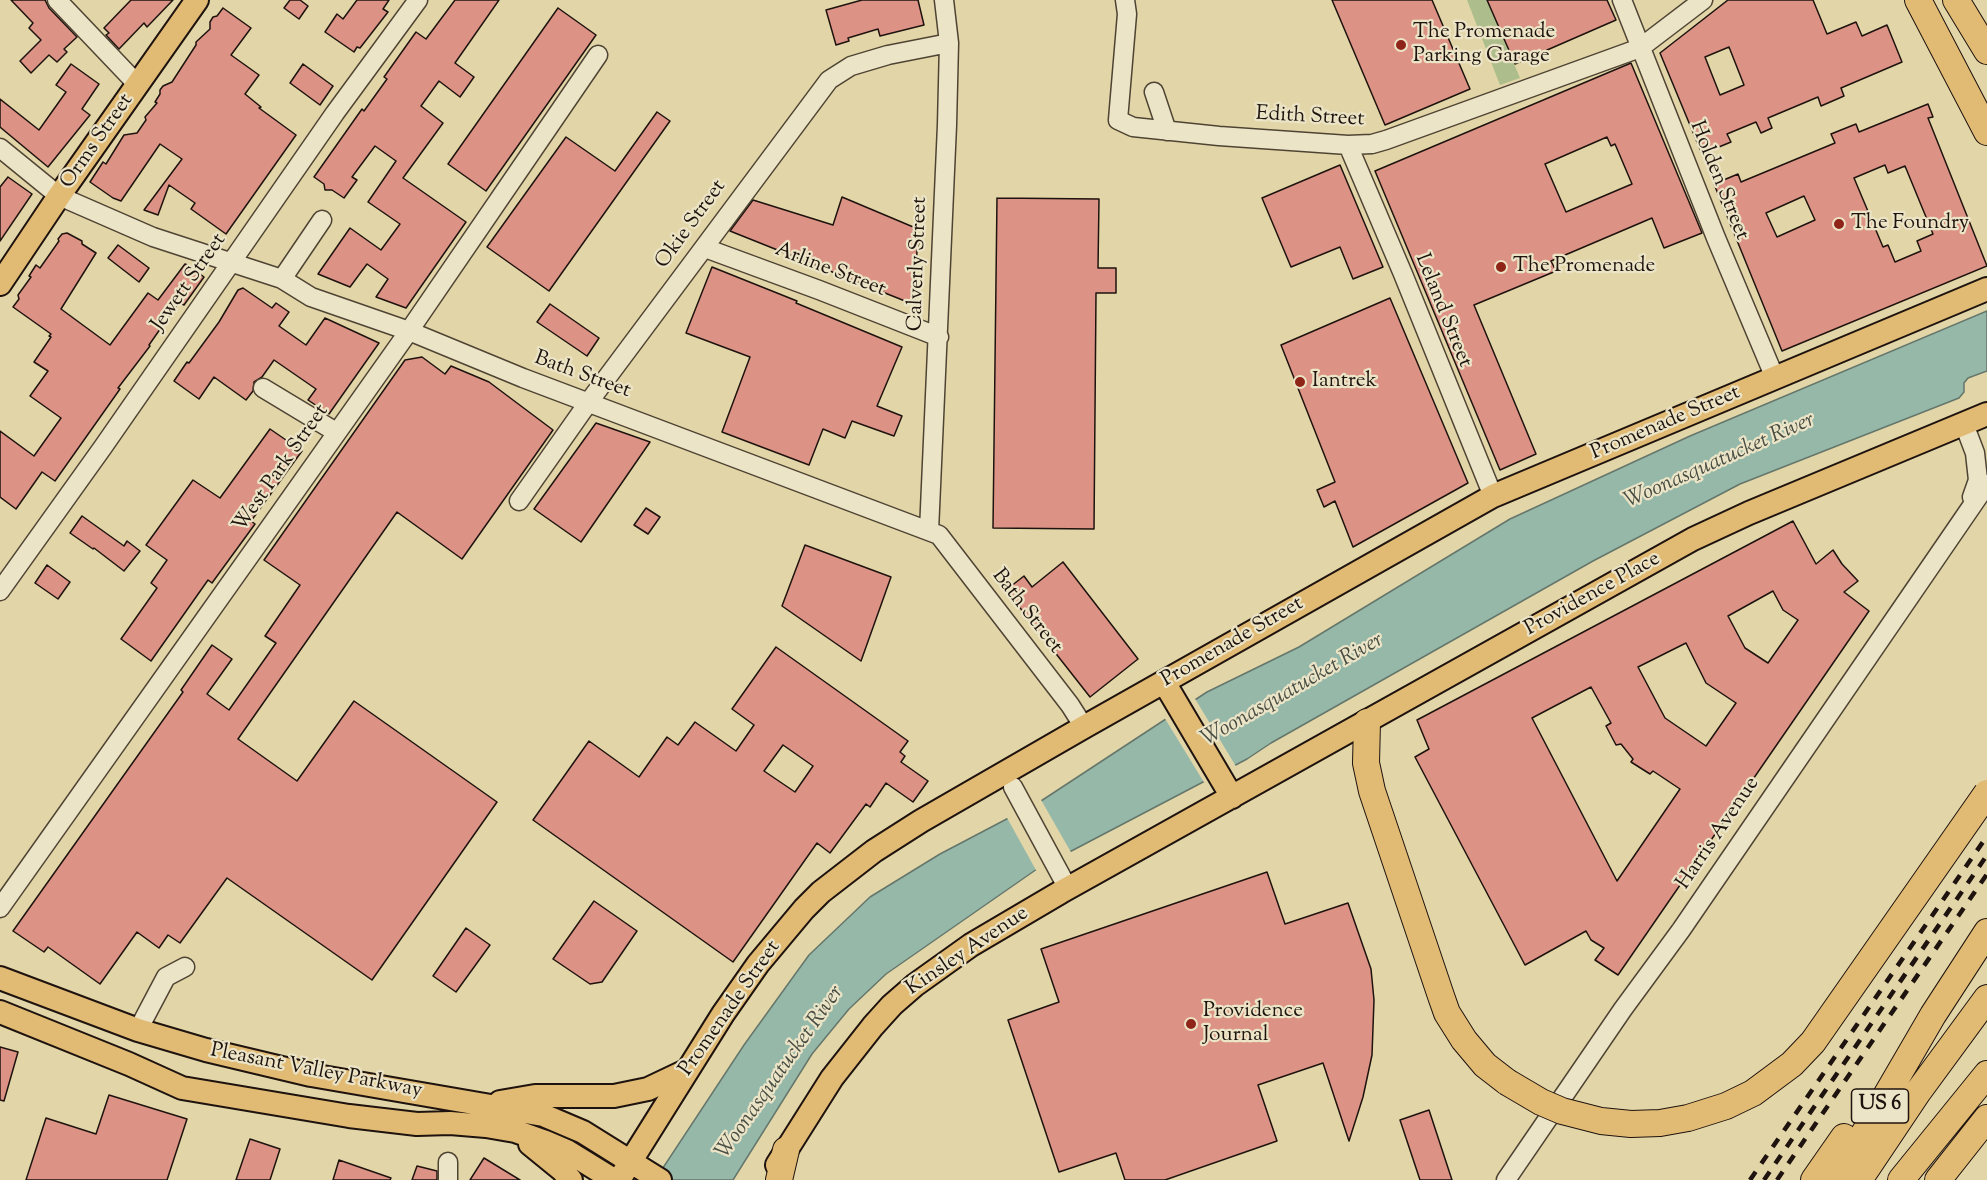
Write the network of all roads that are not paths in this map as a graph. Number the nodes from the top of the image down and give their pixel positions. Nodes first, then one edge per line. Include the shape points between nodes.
1 (57, 0) edge
2 (197, 0) edge
3 (418, 0) edge
4 (944, 0) edge
5 (1125, 0) edge
6 (1622, 0) edge
7 (1702, 0) edge
8 (1918, 0) edge
9 (1956, 0) edge
10 (949, 43) junction
11 (1640, 48) junction
12 (1987, 51) edge
13 (598, 55) dead end
14 (138, 85) junction
15 (1155, 92) dead end
16 (1167, 131) junction
17 (1987, 132) edge
18 (1348, 144) junction
19 (0, 148) edge
20 (59, 196) junction
21 (322, 220) dead end
22 (705, 248) junction
23 (232, 262) junction
24 (282, 279) junction
25 (0, 284) edge
26 (1987, 289) edge
27 (409, 331) junction
28 (939, 336) junction
29 (1775, 378) junction
30 (263, 388) dead end
31 (588, 403) junction
32 (1987, 414) edge
33 (1964, 424) junction
34 (336, 432) junction
35 (1987, 484) edge
36 (1493, 496) junction
37 (519, 501) dead end
38 (1966, 513) junction
39 (929, 531) junction
40 (0, 591) edge
41 (1164, 682) junction
42 (1367, 722) junction
43 (1084, 727) junction
44 (1227, 789) junction
45 (1015, 792) dead end
46 (1987, 793) edge
47 (1061, 876) dead end
48 (0, 908) edge
49 (1987, 932) edge
50 (185, 967) dead end
51 (0, 978) edge
52 (1987, 998) edge
53 (0, 1012) edge
54 (138, 1030) junction
55 (1923, 1031) junction
56 (129, 1064) junction
57 (688, 1070) junction
58 (1987, 1074) edge
59 (311, 1075) junction
60 (417, 1094) junction
61 (489, 1105) junction
62 (305, 1110) junction
63 (1987, 1118) edge
64 (417, 1124) junction
65 (515, 1131) junction
66 (1987, 1140) edge
67 (786, 1150) junction
68 (448, 1162) dead end
69 (638, 1173) edge
70 (448, 1180) edge
71 (571, 1180) edge
72 (614, 1180) edge
73 (769, 1180) edge
74 (779, 1180) edge
75 (1506, 1180) edge
76 (1814, 1180) edge
77 (1837, 1180) edge
78 (1859, 1180) edge
79 (1901, 1180) edge
80 (1938, 1180) edge
81 (1947, 1180) edge

1 - 14 street
2 - 14 main road, Orms Street
3 - 23 street, Jewett Street
4 - 10 street, Calverly Street
5 - 16 street, Edith Street via 1118,120 1133,127
6 - 11 street, Holden Street
7 - 11 street, Edith Street
8 - 17 highway
9 - 12 highway
10 - 22 street, Okie Street via 851,66 829,80
10 - 28 street, Calverly Street
11 - 18 street, Edith Street via 1386,140
11 - 29 street, Holden Street
13 - 27 street, West Park Street
14 - 20 main road, Orms Street
15 - 16 street
16 - 18 street, Edith Street
18 - 36 street, Leland Street
19 - 20 street, Bath Street
20 - 23 street, Bath Street via 153,237
20 - 25 main road, Orms Street
21 - 24 street
22 - 28 street, Arline Street
22 - 31 street, Okie Street
23 - 24 street, Bath Street
23 - 40 street, Jewett Street
24 - 27 street, Bath Street via 311,297
26 - 29 main road, Promenade Street
27 - 31 street, Bath Street
27 - 34 street, West Park Street
28 - 39 street, Calverly Street
29 - 36 main road, Promenade Street
30 - 34 street
31 - 37 street, Okie Street
31 - 39 street, Bath Street
32 - 33 main road, Providence Place
33 - 38 street, Harris Avenue via 1975,453 1978,480
33 - 42 main road, Providence Place via 1721,525
34 - 48 street, West Park Street
35 - 38 street, Harris Avenue
36 - 41 main road, Promenade Street
38 - 75 street, Harris Avenue
39 - 43 street, Bath Street via 939,534
41 - 43 main road, Promenade Street
41 - 44 main road
42 - 44 main road, Providence Place
42 - 46 highway, bridge via 1366,763 1372,791 1441,996 1464,1041 1507,1083 1541,1102 1562,1111 1631,1124 1688,1118 1726,1106 1753,1093 1792,1064 1823,1029
43 - 57 main road, Promenade Street via 921,821 839,877 804,909 758,964
44 - 67 main road, Kinsley Avenue via 971,945 915,985 856,1046
45 - 47 street
49 - 55 highway, US 6
50 - 54 street via 166,977
51 - 54 main road, Pleasant Valley Parkway
52 - 78 highway
53 - 56 main road, Pleasant Valley Parkway
54 - 56 main road
54 - 59 main road, Pleasant Valley Parkway
55 - 76 highway via 1883,1080
55 - 77 highway, US 6
56 - 62 main road, Pleasant Valley Parkway via 182,1088
57 - 61 main road via 648,1089 614,1096 535,1096
57 - 69 main road, Promenade Street
58 - 79 highway
59 - 60 main road, Pleasant Valley Parkway
59 - 62 main road
60 - 61 main road, Pleasant Valley Parkway
60 - 64 main road
61 - 69 main road, Pleasant Valley Parkway via 543,1115 583,1132
62 - 64 main road, Pleasant Valley Parkway
63 - 80 highway
64 - 65 main road, Pleasant Valley Parkway via 450,1123
65 - 71 main road
65 - 72 main road, Pleasant Valley Parkway via 567,1151
66 - 81 highway
67 - 73 main road, Kinsley Avenue
67 - 74 highway
68 - 70 street

